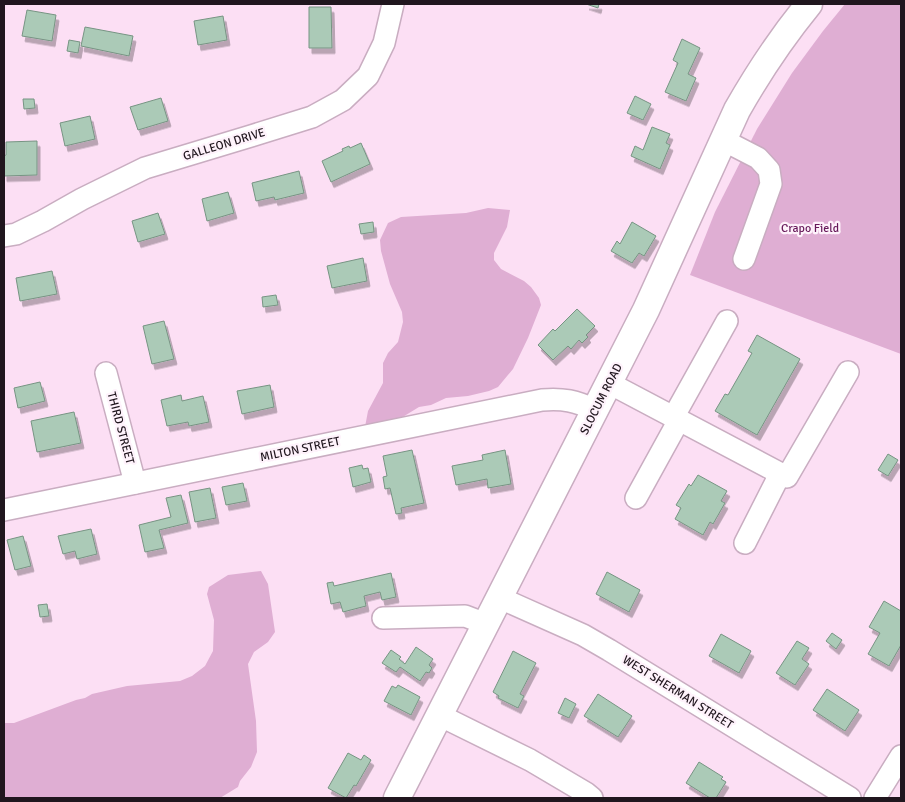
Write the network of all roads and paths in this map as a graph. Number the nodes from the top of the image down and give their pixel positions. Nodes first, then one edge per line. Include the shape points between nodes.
1 (393, 4) edge
2 (809, 4) edge
3 (723, 140) junction
4 (4, 236) edge
5 (744, 259) dead end
6 (727, 322) dead end
7 (848, 372) dead end
8 (106, 373) dead end
9 (609, 383) junction
10 (595, 410) junction
11 (676, 418) junction
12 (780, 474) junction
13 (136, 483) junction
14 (636, 498) dead end
15 (4, 510) edge
16 (745, 543) dead end
17 (500, 598) junction
18 (383, 618) dead end
19 (486, 624) junction
20 (439, 715) junction
21 (901, 756) edge
22 (397, 798) edge
23 (592, 798) edge
24 (850, 798) edge
25 (875, 798) edge

1 - 4 street, GALLEON DRIVE via 384,43 368,76 343,100 312,116 145,168 44,221
2 - 3 main road, SLOCUM ROAD via 754,81
3 - 5 street via 758,158 769,170 771,184
3 - 9 main road, SLOCUM ROAD via 670,260
6 - 11 street
7 - 12 street via 787,477
8 - 13 street, THIRD STREET
9 - 10 main road, SLOCUM ROAD
9 - 11 street
10 - 13 street, MILTON STREET via 556,398 542,400
10 - 17 main road, SLOCUM ROAD
11 - 12 street
11 - 14 street
12 - 16 street
13 - 15 street, MILTON STREET
17 - 19 main road, SLOCUM ROAD
17 - 24 street, WEST SHERMAN STREET via 583,635
18 - 19 street via 465,616
19 - 20 main road, SLOCUM ROAD
20 - 22 main road, SLOCUM ROAD
20 - 23 street via 530,760
21 - 25 street

